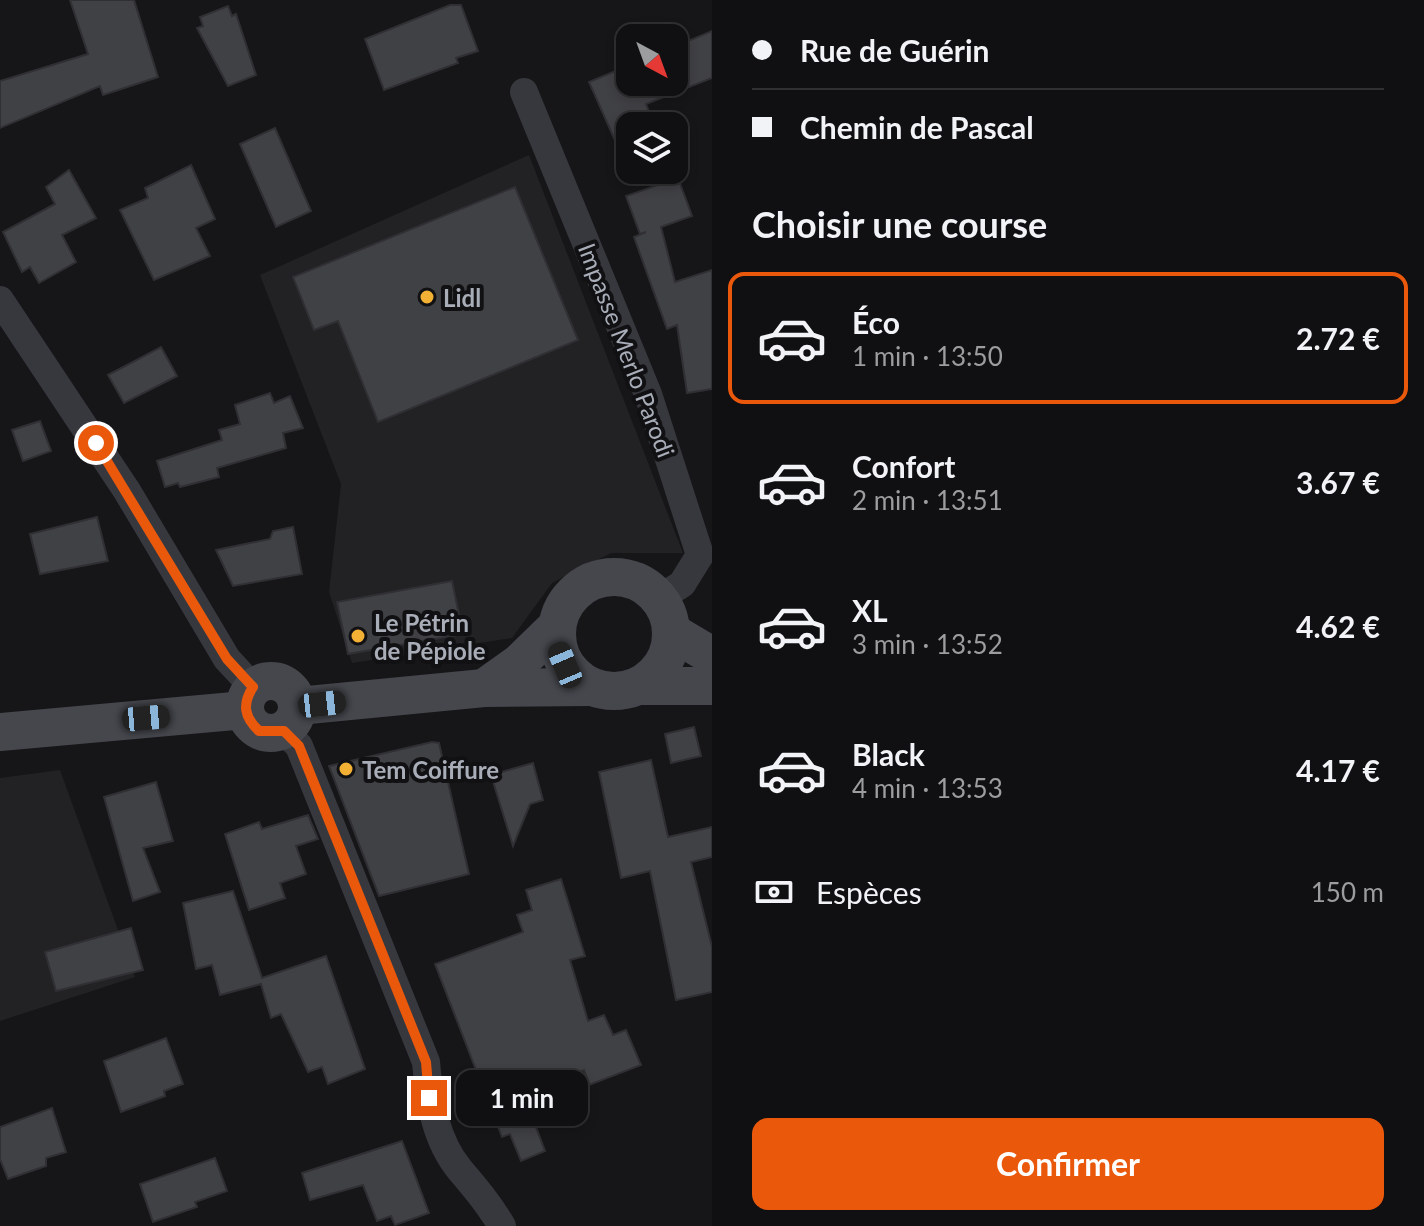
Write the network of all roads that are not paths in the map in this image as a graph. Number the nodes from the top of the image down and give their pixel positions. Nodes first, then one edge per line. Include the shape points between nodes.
1 (524, 92) dead end
2 (0, 300) edge
3 (666, 615) junction
4 (556, 627) junction
5 (712, 656) edge
6 (638, 686) junction
7 (712, 686) edge
8 (590, 687) junction
9 (484, 688) junction
10 (249, 698) junction
11 (291, 718) junction
12 (0, 732) edge
13 (502, 1226) edge

1 - 3 street, Impasse Merlo Parodi via 648,394 700,555
2 - 10 street via 127,491
3 - 4 main road via 643,584 613,575 579,588 564,605
3 - 5 main road
3 - 6 main road via 663,665
4 - 8 main road via 565,665
4 - 9 main road
6 - 7 main road
6 - 8 main road via 606,691
8 - 9 main road
9 - 11 main road
10 - 11 main road via 249,722 259,731
10 - 12 main road
11 - 13 street via 426,1062 437,1126 458,1168 482,1191

